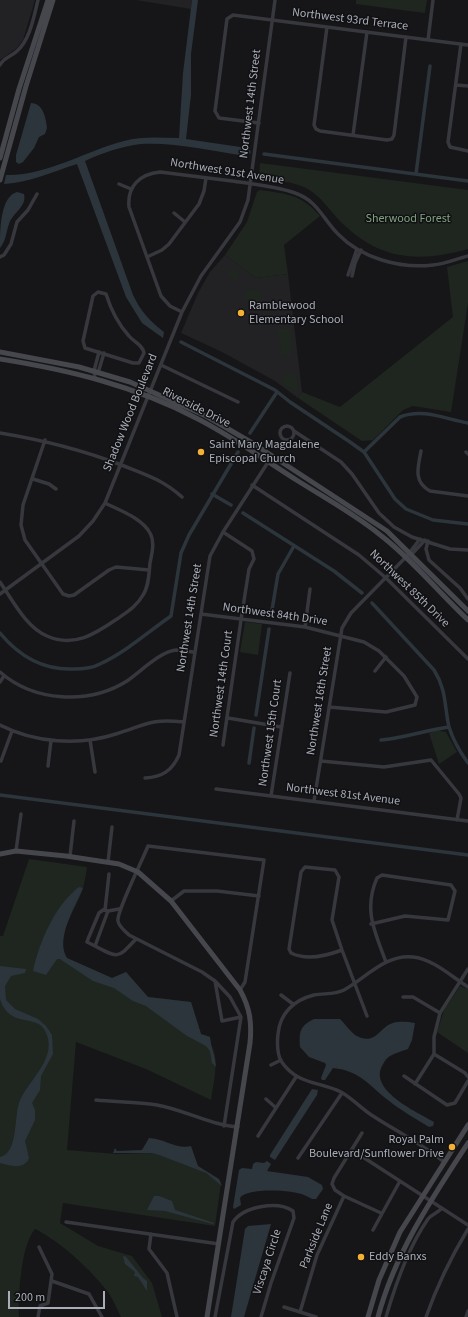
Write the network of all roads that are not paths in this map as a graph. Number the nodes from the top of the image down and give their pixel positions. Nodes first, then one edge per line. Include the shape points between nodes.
1 (38, 0) edge
2 (48, 0) edge
3 (53, 0) edge
4 (275, 0) edge
5 (433, 0) edge
6 (272, 20) junction
7 (327, 27) junction
8 (367, 32) junction
9 (406, 37) junction
10 (428, 40) junction
11 (461, 44) junction
12 (468, 45) edge
13 (0, 65) edge
14 (456, 85) junction
15 (468, 86) edge
16 (258, 123) junction
17 (353, 135) junction
18 (468, 151) edge
19 (0, 158) edge
20 (206, 178) junction
21 (0, 180) edge
22 (119, 184) dead end
23 (251, 184) junction
24 (131, 189) junction
25 (37, 194) dead end
26 (245, 211) joint
27 (174, 213) dead end
28 (185, 222) junction
29 (359, 249) junction
30 (468, 256) edge
31 (0, 257) edge
32 (146, 257) junction
33 (350, 276) dead end
34 (182, 312) junction
35 (0, 352) edge
36 (101, 353) junction
37 (0, 359) edge
38 (161, 365) junction
39 (96, 372) junction
40 (95, 378) junction
41 (150, 394) junction
42 (238, 402) dead end
43 (294, 431) dead end
44 (0, 433) edge
45 (45, 440) junction
46 (421, 451) dead end
47 (272, 456) junction
48 (268, 462) junction
49 (121, 464) junction
50 (33, 480) junction
51 (252, 485) junction
52 (56, 489) dead end
53 (468, 495) edge
54 (182, 497) dead end
55 (105, 503) junction
56 (223, 532) junction
57 (424, 540) junction
58 (468, 550) edge
59 (411, 553) junction
60 (406, 557) junction
61 (42, 564) junction
62 (149, 570) junction
63 (386, 578) junction
64 (0, 582) edge
65 (5, 590) junction
66 (310, 590) dead end
67 (0, 594) edge
68 (468, 599) edge
69 (468, 611) edge
70 (201, 614) junction
71 (241, 620) junction
72 (468, 620) edge
73 (305, 627) junction
74 (340, 636) junction
75 (195, 652) junction
76 (386, 657) junction
77 (468, 658) edge
78 (375, 671) dead end
79 (0, 672) edge
80 (290, 673) dead end
81 (4, 676) junction
82 (0, 682) edge
83 (329, 707) junction
84 (228, 718) junction
85 (184, 722) junction
86 (0, 725) edge
87 (281, 727) junction
88 (12, 731) junction
89 (51, 740) junction
90 (90, 740) junction
91 (223, 745) dead end
92 (1, 761) dead end
93 (321, 761) junction
94 (48, 766) dead end
95 (95, 772) dead end
96 (145, 778) dead end
97 (216, 789) dead end
98 (271, 796) junction
99 (314, 801) junction
100 (22, 814) dead end
101 (457, 820) junction
102 (74, 821) dead end
103 (468, 821) edge
104 (112, 827) dead end
105 (16, 851) junction
106 (0, 854) edge
107 (70, 856) junction
108 (108, 862) junction
109 (138, 872) junction
110 (109, 874) dead end
111 (259, 896) junction
112 (171, 901) junction
113 (119, 909) junction
114 (107, 910) junction
115 (371, 924) junction
116 (136, 939) junction
117 (95, 946) junction
118 (342, 950) junction
119 (386, 962) junction
120 (468, 969) edge
121 (215, 981) junction
122 (459, 982) junction
123 (354, 984) junction
124 (468, 987) edge
125 (240, 990) junction
126 (282, 995) dead end
127 (403, 997) dead end
128 (293, 1004) junction
129 (440, 1013) junction
130 (368, 1016) dead end
131 (241, 1017) junction
132 (434, 1054) junction
133 (281, 1060) junction
134 (271, 1065) dead end
135 (296, 1076) junction
136 (404, 1076) dead end
137 (468, 1077) edge
138 (468, 1081) edge
139 (415, 1084) junction
140 (342, 1093) junction
141 (266, 1099) dead end
142 (96, 1100) dead end
143 (275, 1107) junction
144 (468, 1125) edge
145 (224, 1126) junction
146 (238, 1127) junction
147 (362, 1133) dead end
148 (258, 1136) dead end
149 (468, 1143) edge
150 (352, 1150) junction
151 (298, 1158) dead end
152 (444, 1162) junction
153 (400, 1181) junction
154 (423, 1195) junction
155 (344, 1196) junction
156 (431, 1201) junction
157 (442, 1208) junction
158 (381, 1213) junction
159 (66, 1222) dead end
160 (468, 1225) edge
161 (468, 1229) edge
162 (373, 1230) dead end
163 (151, 1234) junction
164 (219, 1244) junction
165 (39, 1248) dead end
166 (52, 1282) junction
167 (284, 1307) dead end
168 (468, 1311) edge
169 (300, 1312) junction
170 (38, 1317) edge
171 (102, 1317) edge
172 (177, 1317) edge
173 (207, 1317) edge
174 (215, 1317) edge
175 (261, 1317) edge
176 (316, 1317) edge
177 (368, 1317) edge
178 (378, 1317) edge
179 (386, 1317) edge
180 (426, 1317) edge
181 (466, 1317) edge

1 - 13 street via 22,46
2 - 19 street
3 - 21 street
4 - 6 street, Northwest 14th Street
5 - 10 street
6 - 7 street, Northwest 93rd Terrace
6 - 16 street, Northwest 14th Street
6 - 16 street, Northwest 93rd Terrace via 233,15 226,19 216,115 219,118
7 - 8 street, Northwest 93rd Terrace
7 - 17 street via 314,125 320,131
8 - 9 street, Northwest 93rd Terrace
8 - 17 street
9 - 10 street, Northwest 93rd Terrace
9 - 17 street via 394,135 387,140
10 - 11 street, Northwest 93rd Terrace
11 - 12 street, Northwest 93rd Terrace
11 - 14 street
14 - 15 street
14 - 18 street via 448,142 450,147
16 - 23 street, Northwest 14th Street
20 - 23 street, Northwest 91st Avenue
20 - 24 street, Northwest 91st Avenue via 153,172 141,178
20 - 28 street via 202,197
22 - 24 street
23 - 26 street, Northwest 14th Street
23 - 29 street, Northwest 91st Avenue via 305,197 316,205 338,234
24 - 32 street via 129,207
25 - 31 street via 17,222 11,244
26 - 34 street, Shadow Wood Boulevard via 235,231 201,276
27 - 28 street
28 - 32 street via 162,250
29 - 30 street, Northwest 91st Avenue via 388,262 413,266 434,265
29 - 33 street
32 - 34 street via 161,296 170,306
34 - 38 street, Shadow Wood Boulevard
35 - 39 street, Riverside Drive
36 - 36 street via 85,348 83,341 93,296 100,292 106,294 124,331 143,350 139,363
36 - 39 street
37 - 40 street, Riverside Drive via 63,369
38 - 41 street, Shadow Wood Boulevard
38 - 42 street
39 - 40 street
39 - 41 street, Riverside Drive via 130,382
40 - 41 street, Riverside Drive
41 - 47 street, Riverside Drive via 206,416
41 - 48 street, Riverside Drive via 199,419
41 - 49 street, Shadow Wood Boulevard
43 - 57 street via 341,462 386,520 404,533
44 - 45 street
45 - 49 street
45 - 50 street
46 - 53 street via 417,473 425,488 430,491
47 - 48 street, Northwest 14th Street
47 - 59 street, Riverside Drive via 368,517
48 - 51 street, Northwest 14th Street
48 - 60 street, Riverside Drive via 379,534
49 - 54 street via 166,484
49 - 55 street, Shadow Wood Boulevard
50 - 52 street via 49,484
50 - 61 street via 23,505 21,525 25,540
51 - 56 street, Northwest 14th Street
51 - 63 street, Northwest 85th Drive via 347,546
55 - 61 street, Shadow Wood Boulevard via 79,536
55 - 62 street via 146,528 152,540
56 - 70 street, Northwest 14th Street via 210,556
56 - 71 street, Northwest 14th Court via 252,551 254,555 249,569
57 - 58 street via 450,549
57 - 59 street, Northwest 16th Street
57 - 68 street via 429,560 456,584
59 - 60 street, Northwest 16th Street
59 - 69 street, Riverside Drive
60 - 63 street, Northwest 16th Street
60 - 72 street, Riverside Drive
61 - 62 street via 63,594 69,596 116,567
61 - 65 street, Shadow Wood Boulevard
62 - 65 street via 144,593 135,606 94,635 75,640 57,639 38,631
63 - 74 street, Northwest 16th Street via 352,613
63 - 77 street, Northwest 85th Drive
64 - 65 street
65 - 67 street, Shadow Wood Boulevard
66 - 73 street
70 - 71 street, Northwest 84th Drive
70 - 75 street, Northwest 14th Street
71 - 73 street, Northwest 84th Drive
71 - 84 street, Northwest 14th Court
73 - 74 street, Northwest 84th Drive
74 - 76 street, Northwest 84th Drive via 372,646
74 - 83 street, Northwest 16th Street
75 - 81 street via 172,651 120,685 86,696 46,695
75 - 85 street, Northwest 14th Street
76 - 78 street
76 - 83 street, Northwest 84th Drive via 410,684 417,697 415,705 386,712
79 - 81 street
80 - 87 street, Northwest 15th Court
81 - 82 street
83 - 93 street, Northwest 16th Street
84 - 87 street
84 - 91 street, Northwest 14th Court
85 - 90 street via 158,720
85 - 96 street, Northwest 14th Street via 176,761 162,775
86 - 88 street
87 - 98 street, Northwest 15th Court
88 - 89 street
88 - 92 street
89 - 90 street
89 - 94 street
90 - 95 street
93 - 99 street, Northwest 16th Street
93 - 101 street via 384,768 431,760 461,798
97 - 98 street, Northwest 81st Avenue
98 - 99 street, Northwest 81st Avenue
99 - 101 street, Northwest 81st Avenue
100 - 105 street
101 - 103 street, Northwest 81st Avenue
102 - 107 street
104 - 108 street
105 - 106 street
105 - 107 street
107 - 108 street
108 - 109 street
109 - 111 street via 148,846 264,860
109 - 112 street
109 - 113 street
110 - 114 street
111 - 112 street via 217,891 184,891
111 - 125 street via 244,982
112 - 125 street
113 - 114 street
113 - 116 street via 117,920 122,928
114 - 117 street
114 - 117 street via 99,913 87,942
115 - 115 street via 370,914 376,878 382,876 451,885 455,891 448,920 405,916
115 - 119 street
116 - 117 street via 121,954 112,956
116 - 121 street
118 - 118 street via 332,920 339,876 335,870 305,867 301,872 289,949 296,955 312,957
118 - 123 street
119 - 122 street via 404,956 422,958
119 - 123 street
120 - 122 street
121 - 131 street via 230,997
121 - 131 street via 222,1021
122 - 124 street
122 - 129 street
123 - 128 street via 338,993 315,995
123 - 130 street
125 - 146 street via 247,1003 252,1025
126 - 128 street
127 - 129 street via 413,997
128 - 133 street via 282,1017 278,1029 278,1050
129 - 132 street via 434,1037
131 - 145 street
132 - 137 street
132 - 139 street
133 - 134 street
133 - 135 street
135 - 140 street
135 - 143 street
136 - 139 street
138 - 139 street via 455,1103 451,1105 447,1105
140 - 151 street
140 - 152 street
141 - 143 street
142 - 145 street via 158,1105 187,1112
143 - 148 street
144 - 152 street
145 - 146 street
146 - 164 street
147 - 150 street, Parkside Lane
149 - 156 street
150 - 153 street
150 - 155 street, Parkside Lane via 332,1184 335,1190
152 - 154 street
153 - 154 street
153 - 158 street
154 - 156 street
154 - 177 street via 400,1232 389,1256
155 - 158 street
155 - 169 street, Parkside Lane via 317,1255
156 - 157 street
156 - 178 street via 399,1260
157 - 160 street
157 - 179 street via 428,1220 413,1246
158 - 162 street
159 - 163 street
161 - 180 street via 440,1280
163 - 164 street
163 - 172 street via 149,1249 167,1273
164 - 173 street
165 - 166 street via 52,1274
166 - 170 street via 48,1303 40,1306
166 - 171 street via 89,1294
167 - 169 street
168 - 181 street
169 - 176 street
174 - 175 street, Viscaya Circle via 233,1222 244,1212 274,1206 289,1209 294,1214

